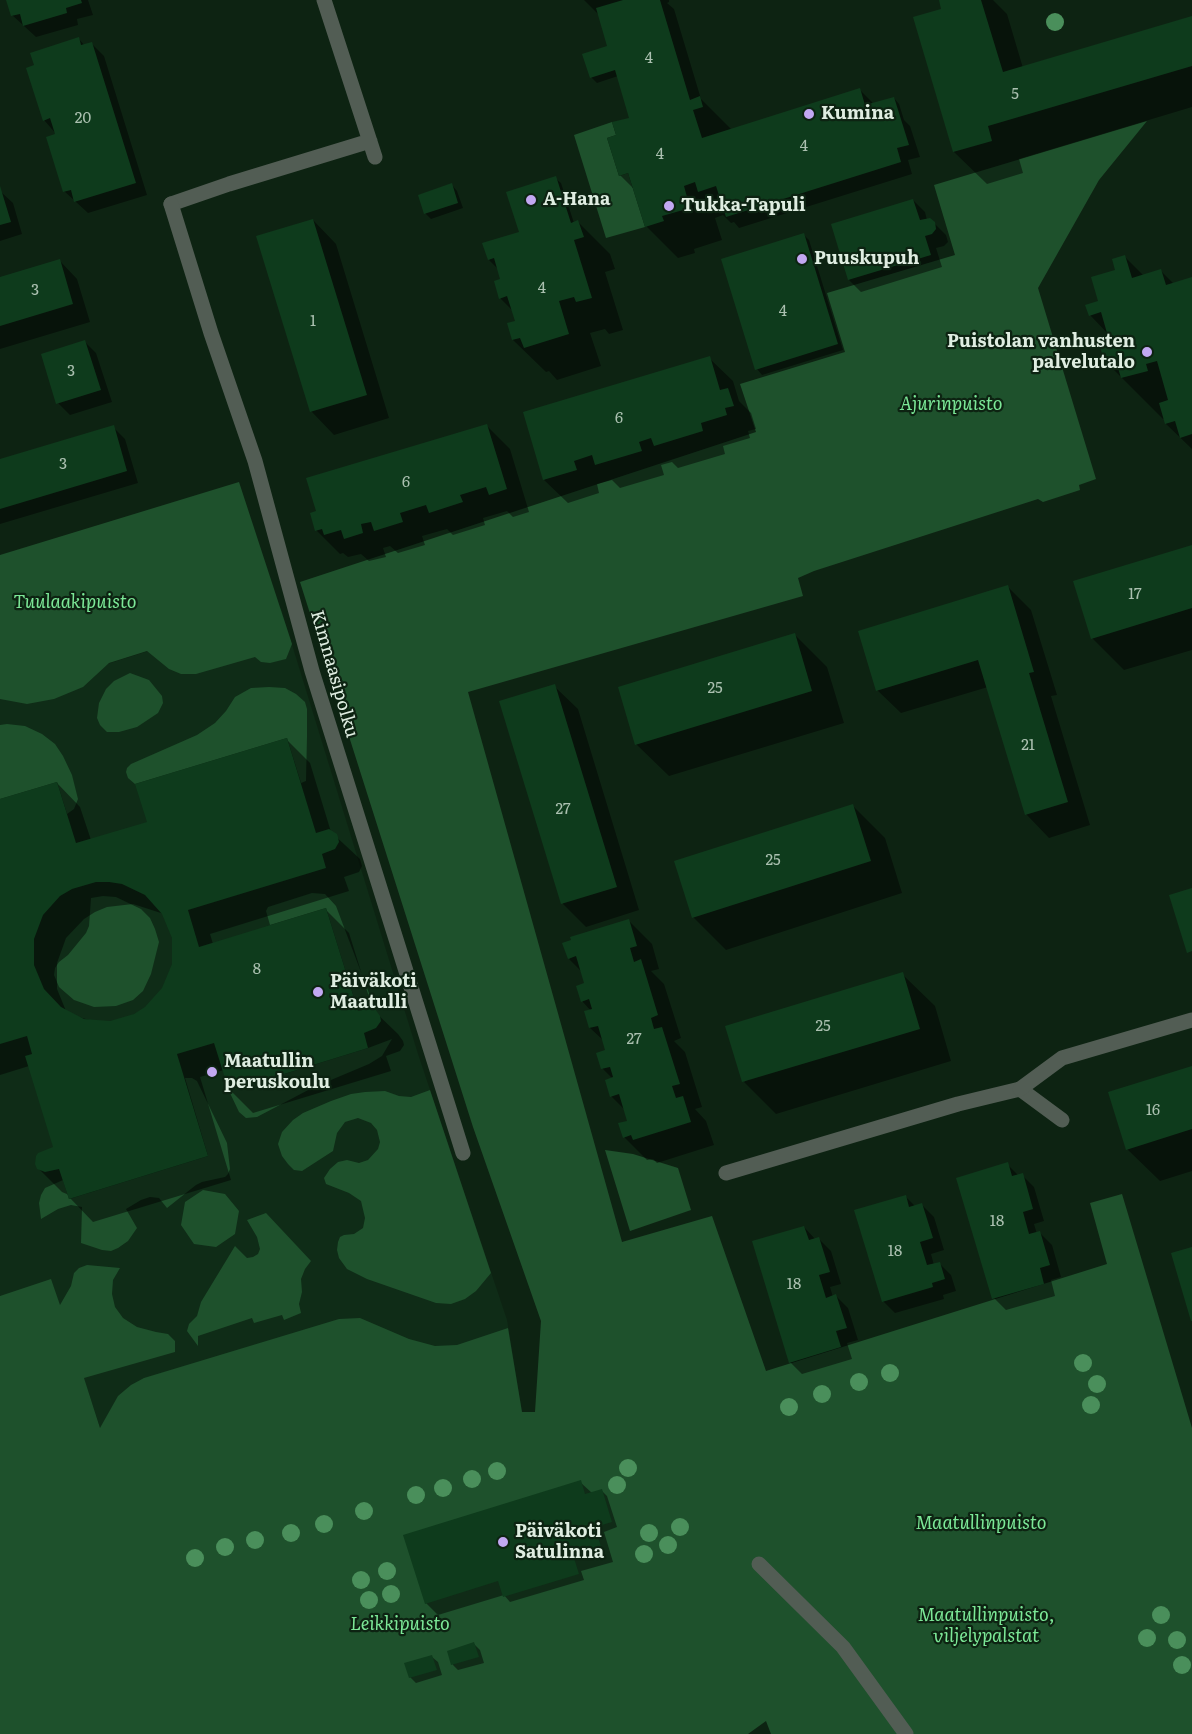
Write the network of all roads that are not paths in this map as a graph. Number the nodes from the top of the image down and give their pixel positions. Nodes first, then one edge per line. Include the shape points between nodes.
1 (324, 0) edge
2 (370, 141) junction
3 (375, 157) dead end
4 (1192, 1020) edge
5 (1020, 1089) junction
6 (1062, 1120) dead end
7 (463, 1153) dead end
8 (726, 1173) dead end
9 (759, 1563) dead end
10 (906, 1734) edge

1 - 2 street
2 - 3 street
2 - 7 street, Kimnaasipolku via 171,204 255,461 312,671
4 - 5 street via 1062,1058
5 - 6 street
5 - 8 street
9 - 10 street via 843,1647

